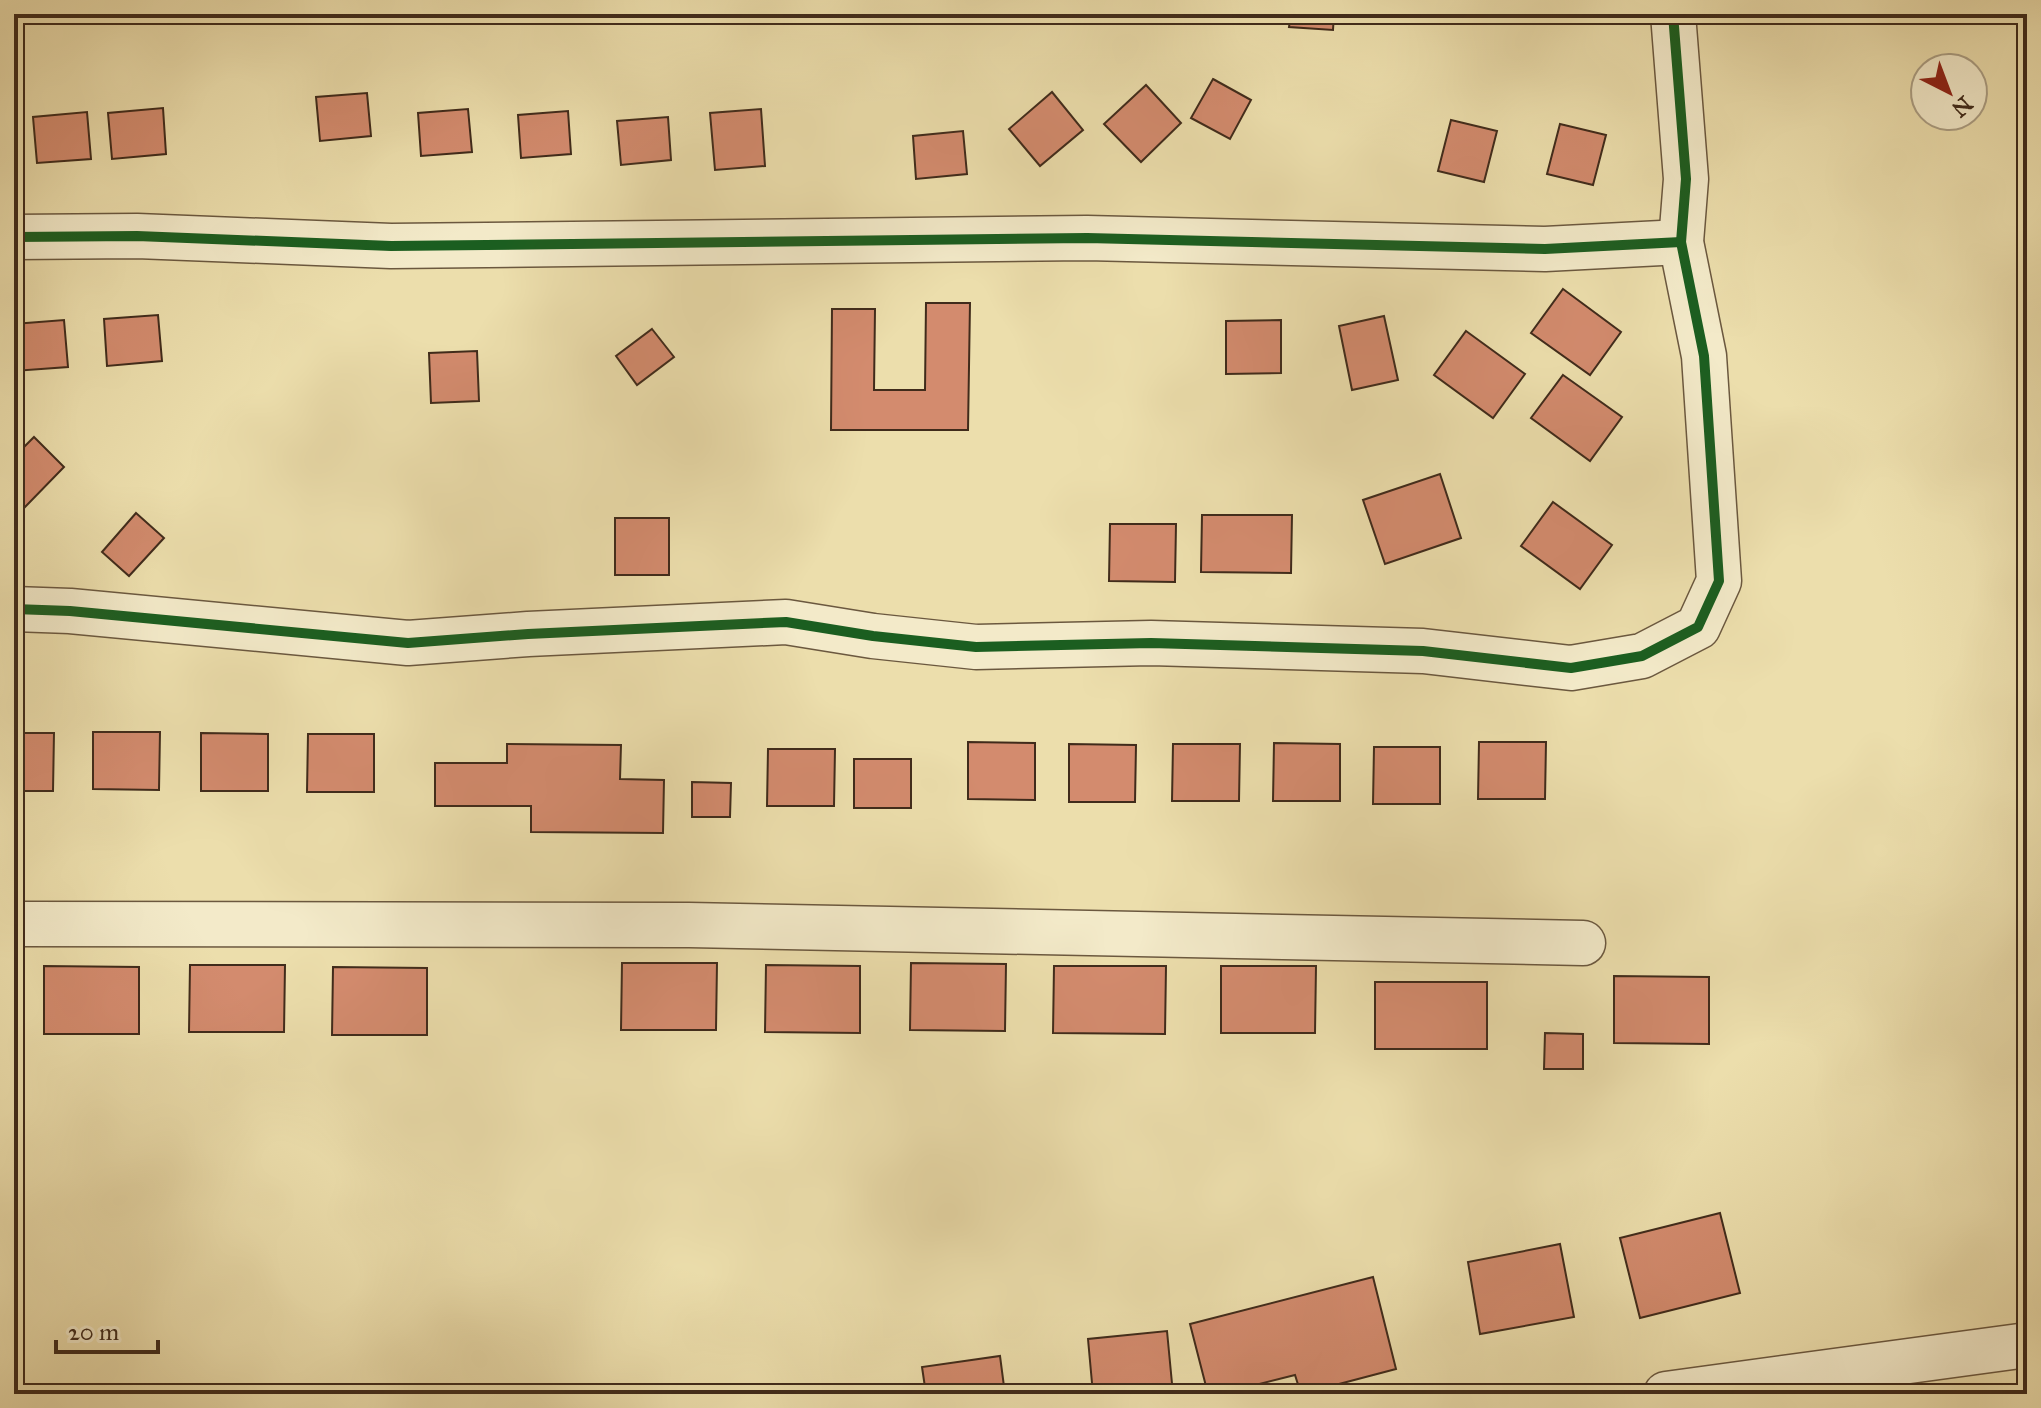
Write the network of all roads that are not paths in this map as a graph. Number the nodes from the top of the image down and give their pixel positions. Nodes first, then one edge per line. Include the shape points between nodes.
1 (1673, 14) edge
2 (14, 237) edge
3 (1681, 242) junction
4 (14, 609) edge
5 (14, 924) edge
6 (1583, 943) dead end
7 (2027, 1345) edge
8 (1666, 1394) edge

1 - 3 street via 1686,179
2 - 3 street via 391,246 1087,238 1545,249
3 - 4 street via 1704,356 1719,581 1698,627 1642,656 1571,668 1423,651 1151,643 976,647 786,622 408,643
5 - 6 street via 689,925
7 - 8 street

